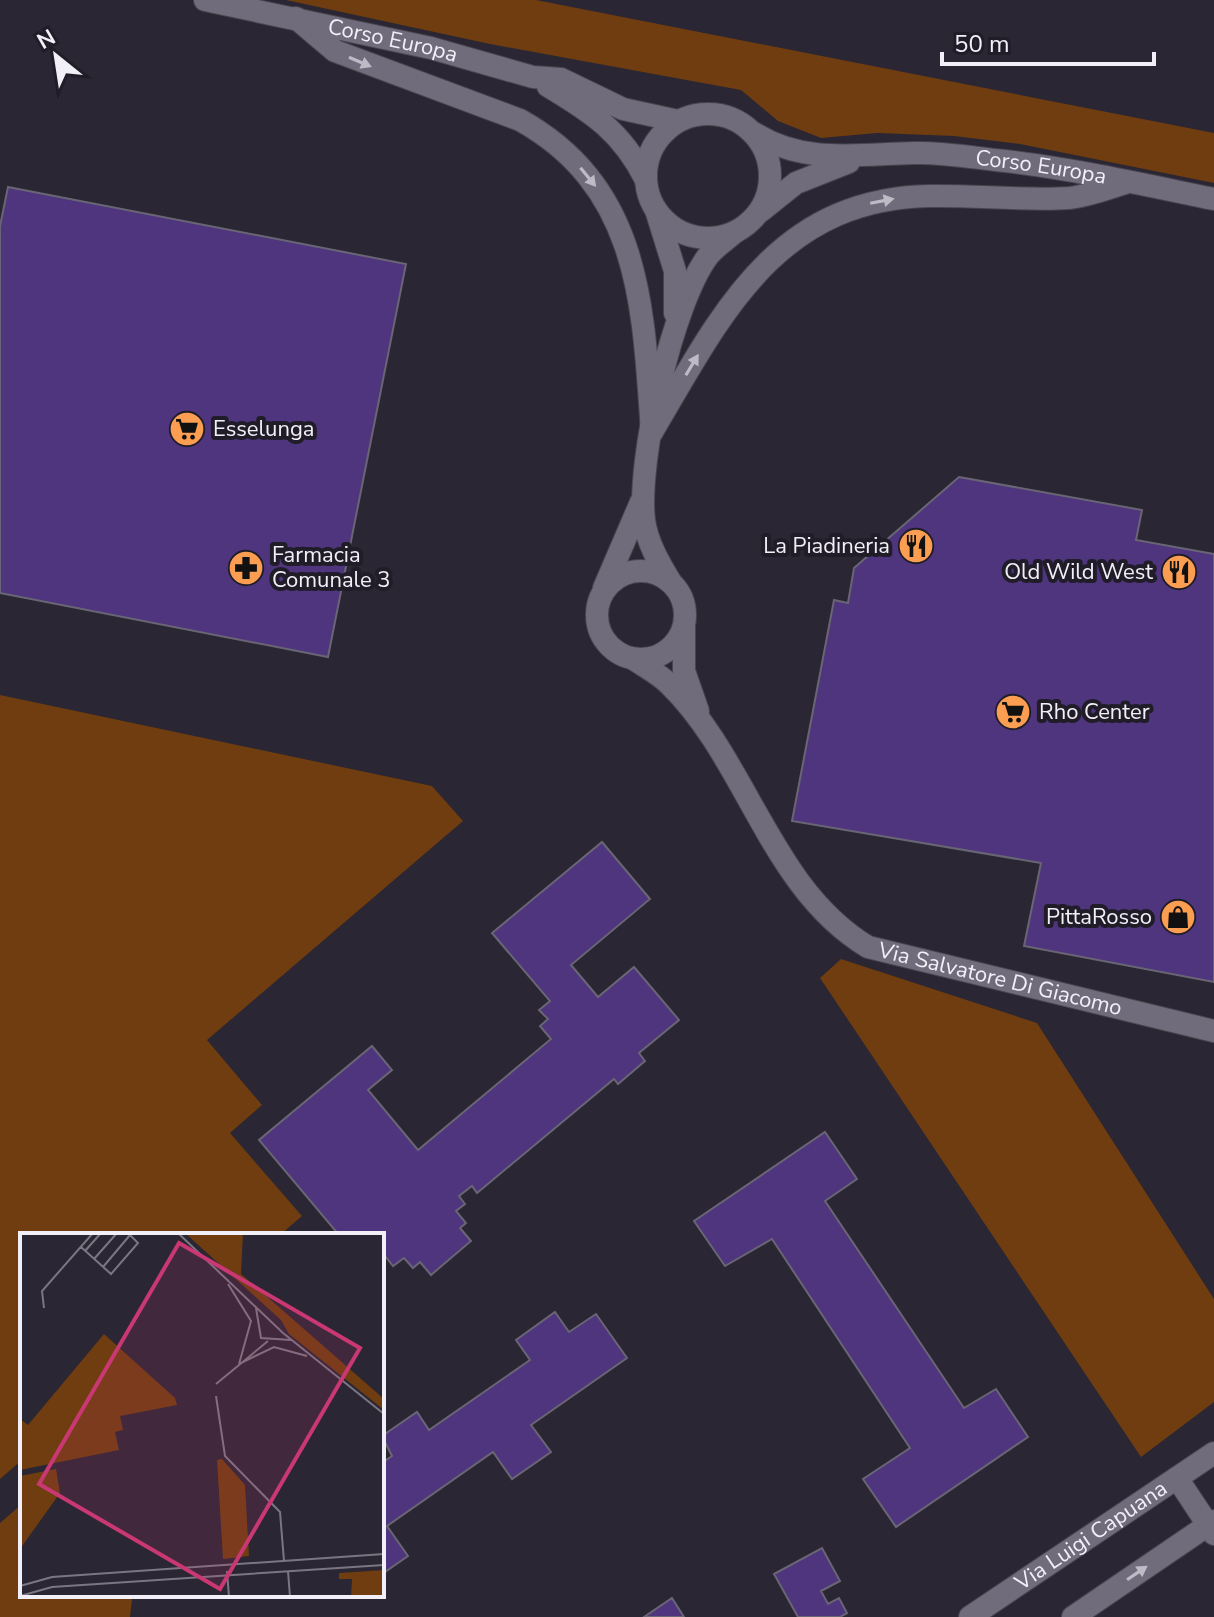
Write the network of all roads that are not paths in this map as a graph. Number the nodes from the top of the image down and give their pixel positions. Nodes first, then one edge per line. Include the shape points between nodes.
1 (205, 0) edge
2 (296, 18) junction
3 (533, 77) junction
4 (678, 121) junction
5 (754, 133) junction
6 (864, 158) junction
7 (646, 180) junction
8 (1128, 182) junction
9 (1214, 199) edge
10 (656, 210) junction
11 (758, 215) junction
12 (735, 232) junction
13 (674, 331) junction
14 (652, 432) junction
15 (643, 497) junction
16 (670, 581) junction
17 (600, 599) junction
18 (684, 624) junction
19 (634, 659) junction
20 (704, 727) junction
21 (1214, 1031) edge
22 (1214, 1453) edge
23 (1177, 1478) junction
24 (1212, 1527) edge
25 (970, 1617) edge
26 (1073, 1617) edge

1 - 2 street, Corso Europa
2 - 3 street, Corso Europa
2 -> 14 street via 335,51 520,120 547,135 592,180 612,210 636,277
3 - 4 street, Corso Europa via 561,79 623,109
3 - 7 street, Corso Europa via 622,139
4 - 5 street via 718,114
4 - 7 street via 657,139
5 - 6 street, Corso Europa via 788,149
5 - 11 street via 764,147 771,182
6 - 8 street, Corso Europa via 915,152
6 - 11 street, Corso Europa via 796,183
7 - 10 street
8 - 9 street, Corso Europa
14 -> 8 street via 753,274 818,225 855,207 895,198 1069,198
10 - 12 street via 691,236
10 - 13 street via 675,271
11 - 12 street
12 - 13 street via 708,257
13 - 14 street
14 - 15 street
15 - 16 street via 644,523
15 - 17 street
16 - 17 street via 658,574 630,572 607,587
16 - 18 street via 685,607
17 - 19 street via 598,625 603,637 611,648
18 - 19 street via 672,647
18 - 20 street, Via Salvatore Di Giacomo via 684,671
19 - 20 street, Via Salvatore Di Giacomo via 667,682
20 - 21 street, Via Salvatore Di Giacomo via 783,859 833,921 868,947
22 - 23 street, Via Luigi Capuana
23 - 24 street
23 - 25 street, Via Luigi Capuana
26 -> 24 street

